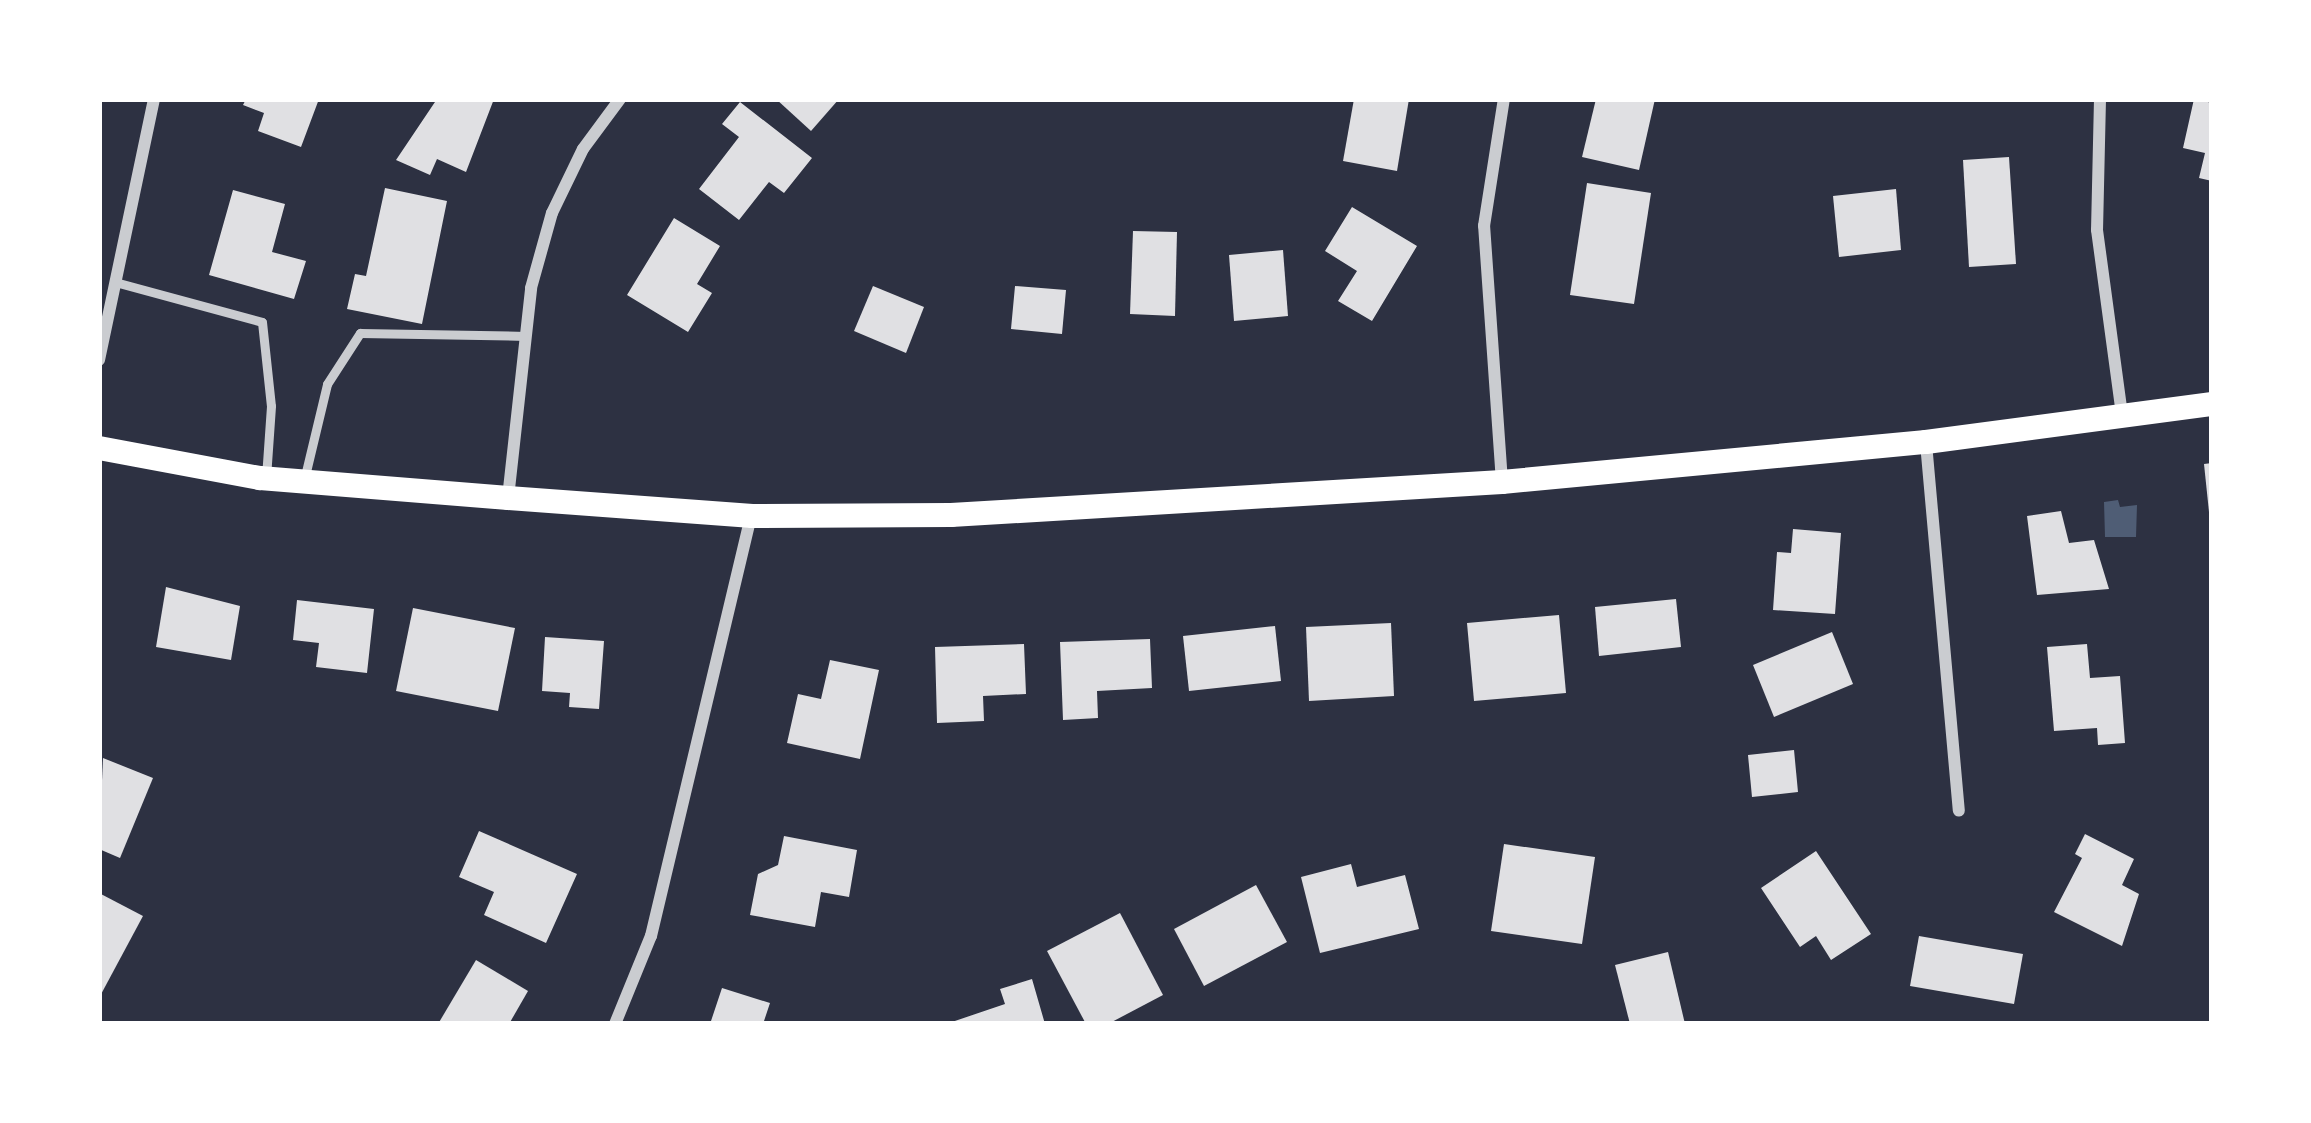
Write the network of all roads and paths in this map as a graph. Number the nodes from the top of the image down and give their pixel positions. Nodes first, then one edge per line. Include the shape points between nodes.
1 (154, 99) edge
2 (620, 99) edge
3 (1504, 99) edge
4 (2100, 99) edge
5 (116, 282) junction
6 (526, 336) junction
7 (99, 360) edge
8 (2212, 404) edge
9 (2122, 415) junction
10 (1926, 442) junction
11 (99, 448) edge
12 (266, 478) junction
13 (304, 481) junction
14 (1502, 482) junction
15 (508, 498) junction
16 (752, 516) junction
17 (1958, 811) dead end
18 (615, 1024) edge

1 - 5 street
2 - 6 street via 551,213
3 - 14 street via 1484,226
4 - 9 street via 2097,230
5 - 7 street
5 - 12 lane via 262,322 271,406
6 - 13 lane via 361,333 327,384
6 - 15 street
8 - 9 main road
9 - 10 main road
10 - 14 main road
10 - 17 street
11 - 12 main road
12 - 13 main road
13 - 15 main road
14 - 16 main road via 951,515
15 - 16 main road
16 - 18 street via 651,936

